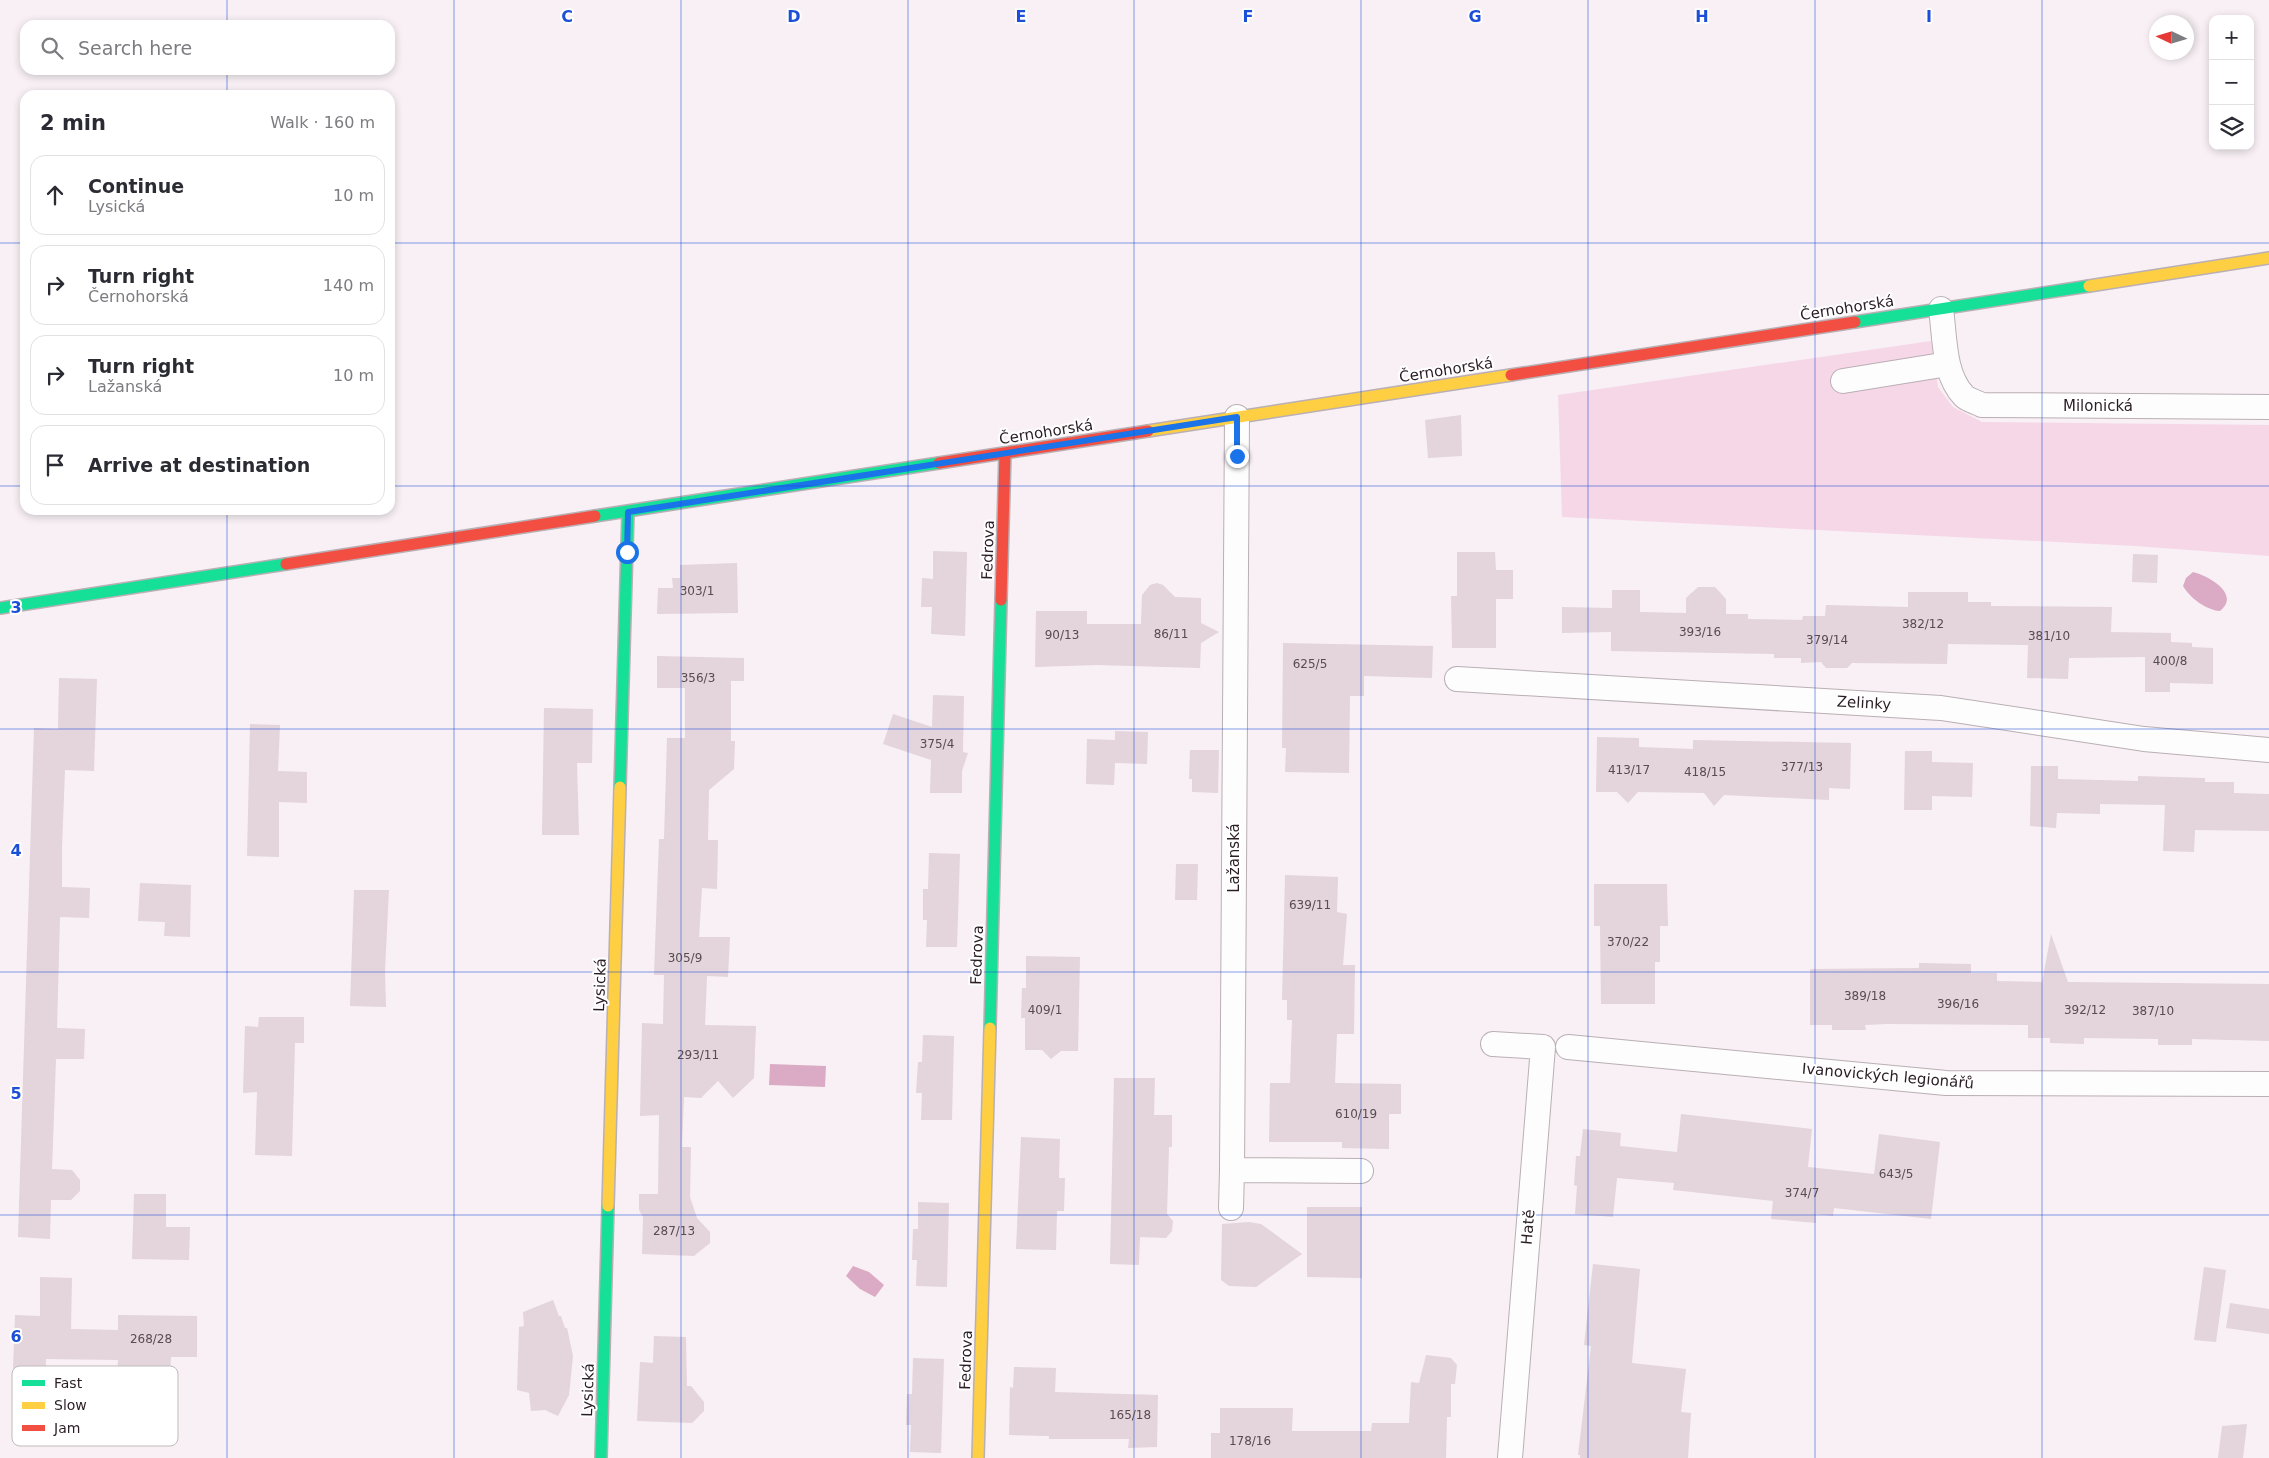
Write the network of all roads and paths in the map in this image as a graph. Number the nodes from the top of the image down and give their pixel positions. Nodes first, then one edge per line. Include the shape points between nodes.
1 (2269, 258) edge
2 (1941, 309) junction
3 (1948, 364) junction
4 (1843, 381) dead end
5 (2269, 408) edge
6 (1237, 417) junction
7 (1005, 453) junction
8 (628, 512) junction
9 (0, 608) edge
10 (1457, 679) dead end
11 (2269, 750) edge
12 (1493, 1044) dead end
13 (1568, 1047) dead end
14 (2269, 1084) edge
15 (1232, 1170) junction
16 (1361, 1171) dead end
17 (1231, 1208) dead end
18 (601, 1458) edge
19 (978, 1458) edge
20 (1510, 1458) edge

1 - 2 street, Černohorská
2 - 3 street, Milonická
2 - 6 street, Černohorská
3 - 4 street
3 - 5 street, Milonická via 1953,380 1965,397 1982,405
6 - 7 street, Černohorská
6 - 15 street, Lažanská
7 - 8 street, Černohorská
7 - 19 street, Fedrova
8 - 9 street, Černohorská
8 - 18 street, Lysická
10 - 11 street, Zelinky via 1941,708 2144,738
12 - 20 street, Hatě via 1543,1047
13 - 14 street, Ivanovických legionářů via 1946,1083
15 - 16 street
15 - 17 street, Lažanská

